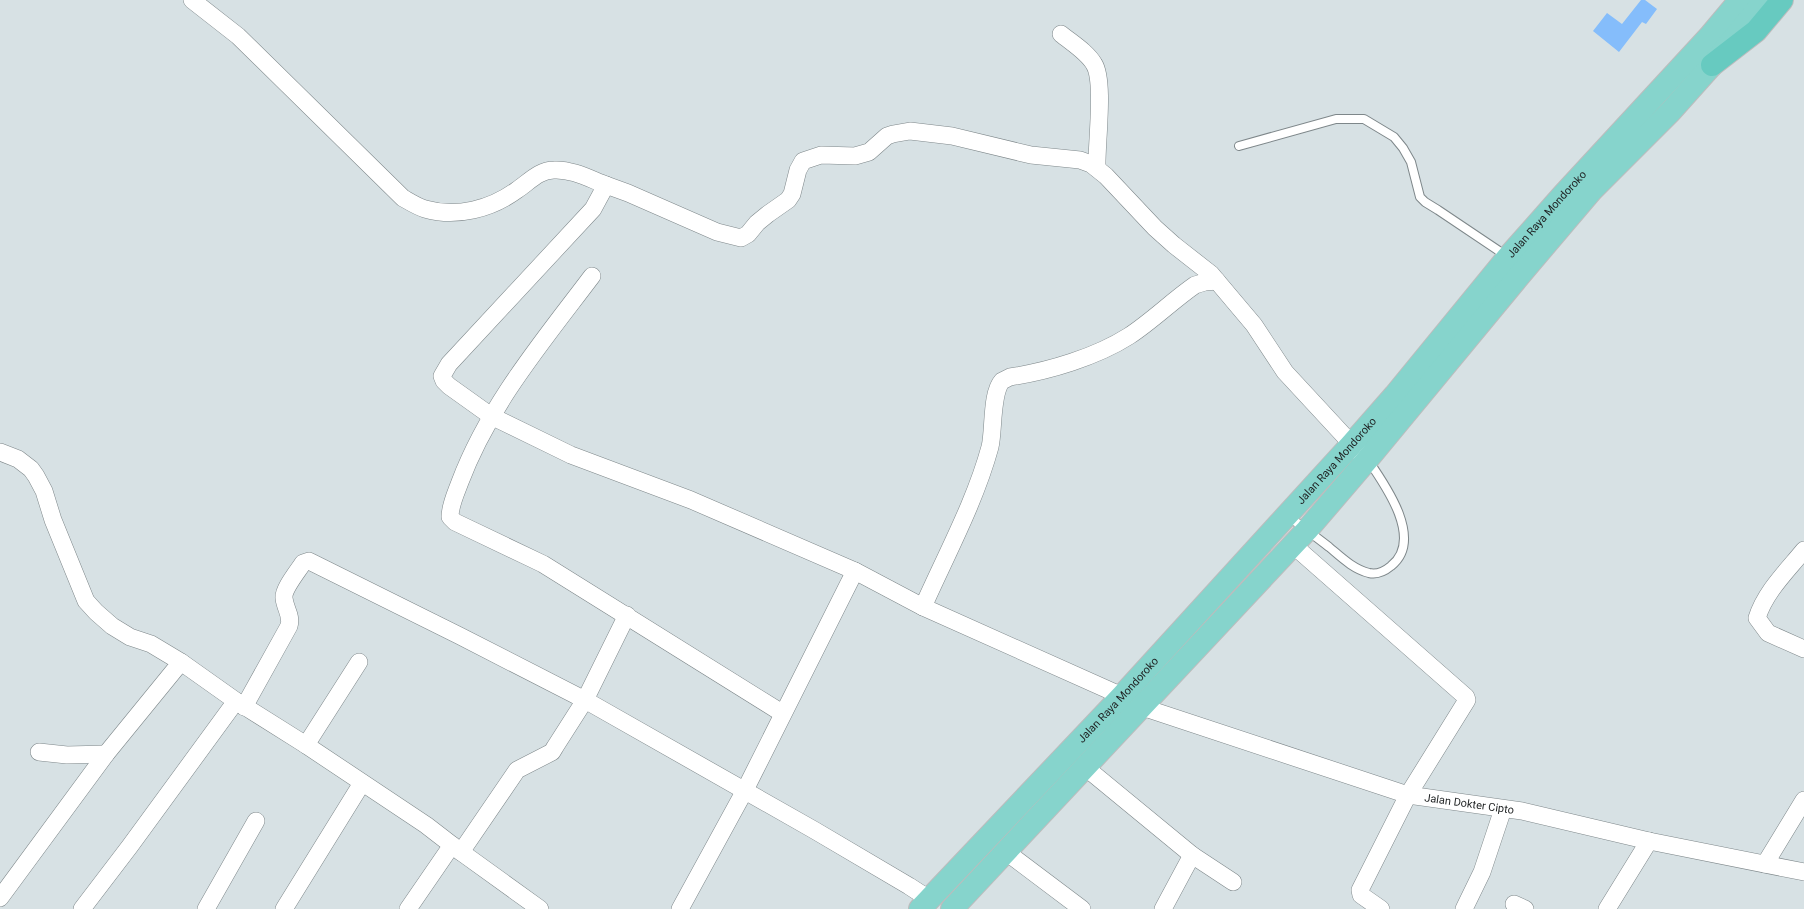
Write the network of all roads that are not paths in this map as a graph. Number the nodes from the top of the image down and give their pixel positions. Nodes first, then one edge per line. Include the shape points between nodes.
1 (192, 0) edge
2 (1740, 0) edge
3 (1765, 0) edge
4 (1782, 0) edge
5 (1060, 34) dead end
6 (1712, 65) junction
7 (1239, 146) dead end
8 (1102, 172) junction
9 (606, 185) junction
10 (1516, 264) junction
11 (592, 276) dead end
12 (1217, 281) junction
13 (493, 414) junction
14 (1351, 445) junction
15 (0, 452) edge
16 (1367, 460) junction
17 (1287, 515) junction
18 (1300, 537) junction
19 (1804, 550) edge
20 (855, 571) junction
21 (923, 607) junction
22 (626, 615) junction
23 (1804, 649) edge
24 (181, 662) junction
25 (359, 662) dead end
26 (1122, 696) junction
27 (585, 700) junction
28 (240, 704) junction
29 (1142, 707) junction
30 (782, 713) junction
31 (306, 745) junction
32 (39, 752) dead end
33 (106, 754) junction
34 (1085, 768) junction
35 (362, 783) junction
36 (744, 792) junction
37 (1408, 795) junction
38 (1804, 800) edge
39 (1503, 809) junction
40 (256, 821) dead end
41 (1649, 841) junction
42 (456, 849) junction
43 (1005, 852) junction
44 (1192, 855) junction
45 (1765, 864) junction
46 (1804, 872) edge
47 (1233, 882) dead end
48 (0, 898) edge
49 (925, 904) edge
50 (82, 909) edge
51 (206, 909) edge
52 (284, 909) edge
53 (408, 909) edge
54 (540, 909) edge
55 (680, 909) edge
56 (952, 909) edge
57 (1082, 909) edge
58 (1162, 909) edge
59 (1381, 909) edge
60 (1464, 909) edge
61 (1607, 909) edge

1 - 9 street via 238,36 403,198 424,209 465,212 485,207 512,193 541,173 552,170 570,172
2 - 10 highway, Jalan Raya Mondoroko via 1563,195
3 - 6 highway, Jalan Raya Mondoroko
4 - 6 highway via 1756,31
5 - 8 street via 1082,50 1096,66
6 - 10 highway, Jalan Raya Mondoroko via 1670,112
7 - 10 lane via 1336,119 1364,119 1394,137 1403,148 1411,162 1420,197 1425,202
8 - 9 street via 1080,160 1031,155 952,136 901,132 887,136 869,152 855,156 821,156 803,161 788,200 741,238 717,232
8 - 12 street via 1174,246 1207,270
9 - 13 street via 593,209 454,357 442,376 449,386
10 - 14 highway, Jalan Raya Mondoroko
10 - 16 highway, Jalan Raya Mondoroko
11 - 13 street
12 - 14 street via 1254,325 1285,372
12 - 21 street via 1195,285 1130,336 1105,349 1064,364 1003,381 996,398 990,445 977,485
13 - 20 street via 571,455 691,500
13 - 22 street via 469,459 450,517 455,522 543,564
14 - 16 street
14 - 17 highway, Jalan Raya Mondoroko
15 - 24 street via 18,459 36,476 86,600 96,612 130,637 151,644
16 - 18 highway, Jalan Raya Mondoroko
16 - 18 lane via 1392,500 1405,535 1403,552 1394,564 1383,572 1371,574 1356,569
17 - 18 lane
17 - 26 highway, Jalan Raya Mondoroko
18 - 29 highway, Jalan Raya Mondoroko
18 - 37 street via 1466,697 1466,703
19 - 23 street via 1773,588 1757,618 1768,633
20 - 21 street
20 - 30 street
21 - 26 street
22 - 27 street
22 - 30 street
24 - 28 street
24 - 33 street
25 - 31 street
26 - 49 highway, Jalan Raya Mondoroko
27 - 28 street via 403,607 306,561 284,595 290,616 289,626
27 - 36 street
27 - 42 street via 552,752 517,770
28 - 31 street
28 - 50 street
29 - 34 highway, Jalan Raya Mondoroko
29 - 37 street, Jalan Dokter Cipto
30 - 36 street
31 - 35 street
32 - 33 street via 67,755
33 - 48 street
34 - 43 highway, Jalan Raya Mondoroko
34 - 44 street
35 - 42 street via 426,824
35 - 52 street
36 - 49 street via 909,886
36 - 55 street
37 - 39 street, Jalan Dokter Cipto
37 - 59 street via 1360,890 1361,896
38 - 45 street
39 - 41 street, Jalan Dokter Cipto
39 - 60 street via 1482,872
40 - 51 street
41 - 45 street, Jalan Dokter Cipto
41 - 61 street
42 - 53 street
42 - 54 street
43 - 56 highway, Jalan Raya Mondoroko
43 - 57 street
44 - 47 street
44 - 58 street
45 - 46 street, Jalan Dokter Cipto

